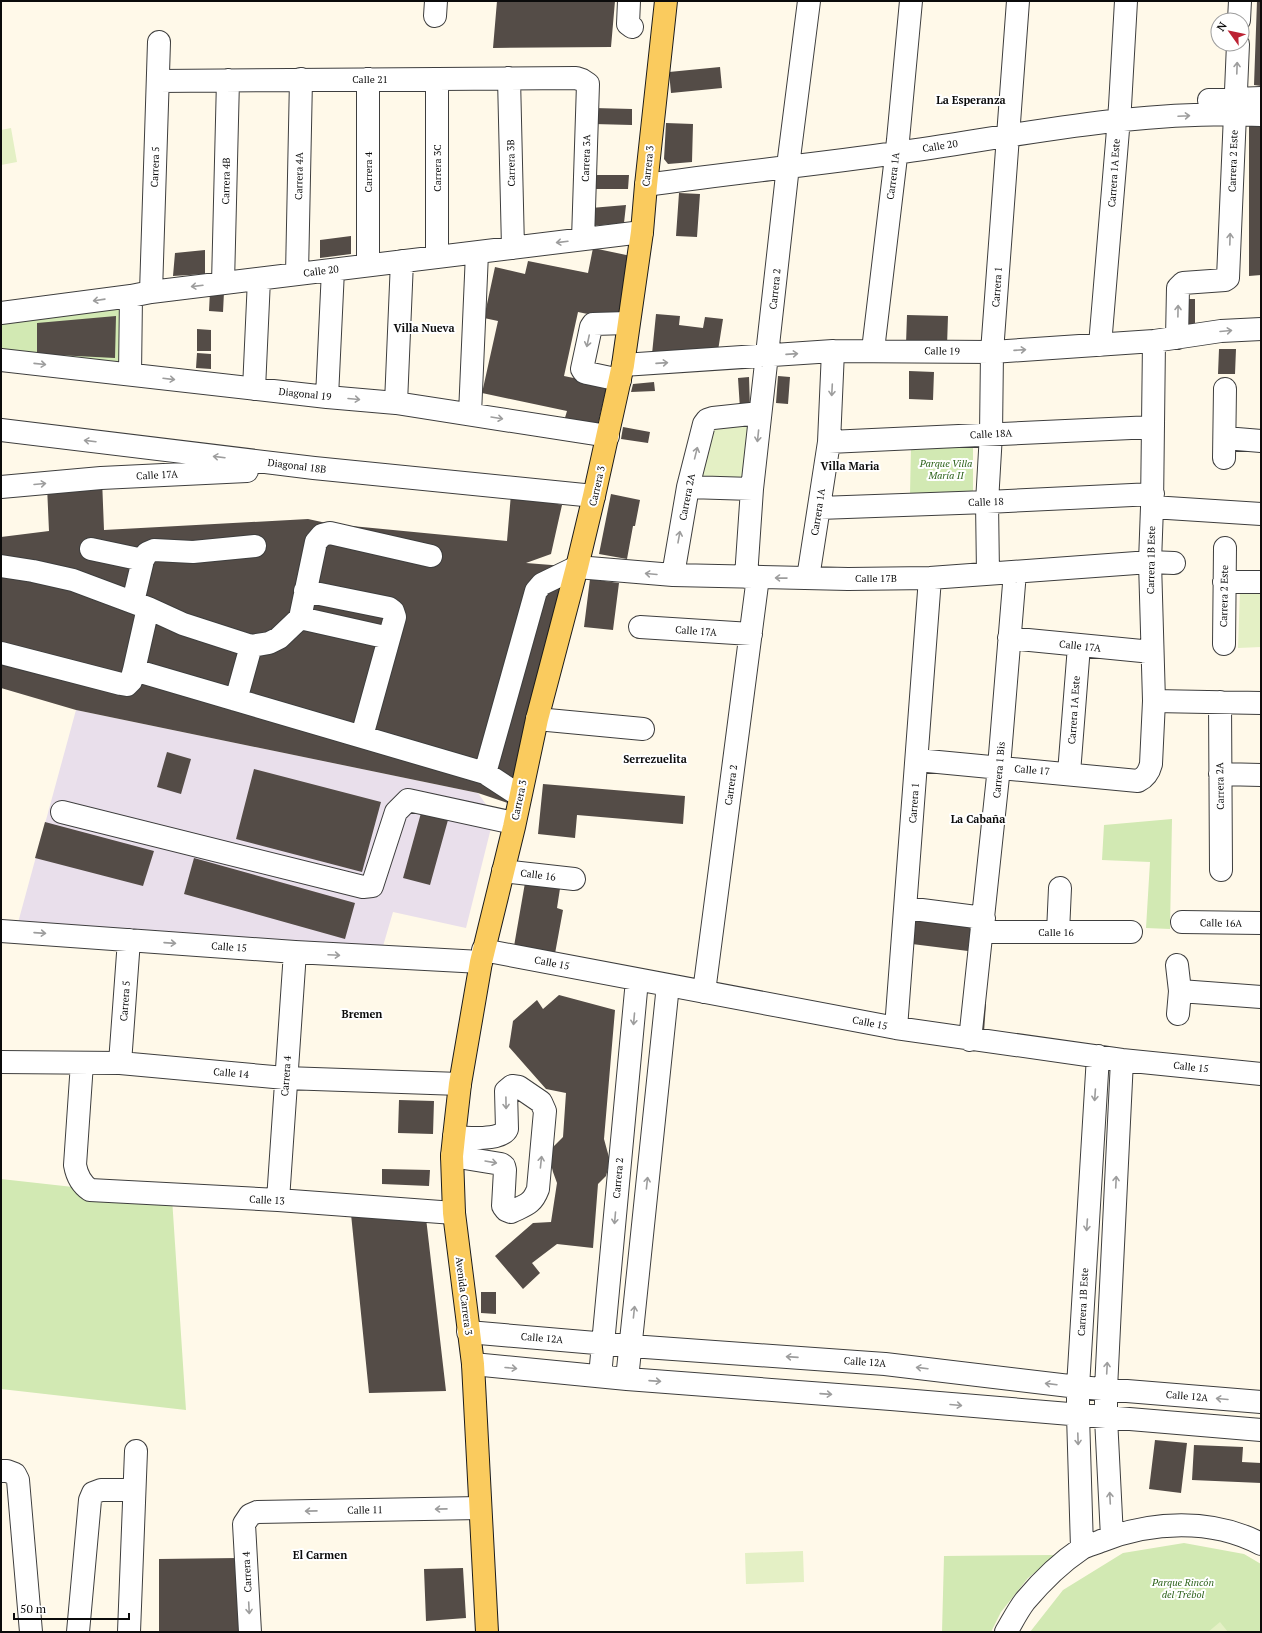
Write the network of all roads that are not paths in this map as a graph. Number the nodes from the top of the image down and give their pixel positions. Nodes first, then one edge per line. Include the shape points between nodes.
1 (629, 1) edge
2 (666, 1) edge
3 (809, 1) edge
4 (911, 1) edge
5 (1018, 1) edge
6 (1126, 1) edge
7 (1240, 1) edge
8 (1239, 12) edge
9 (632, 27) dead end
10 (159, 42) dead end
11 (1238, 52) edge
12 (509, 78) junction
13 (301, 79) junction
14 (368, 79) junction
15 (437, 79) junction
16 (228, 80) junction
17 (582, 80) joint
18 (158, 81) junction
19 (1261, 98) edge
20 (1236, 105) junction
21 (1119, 113) junction
22 (1261, 115) edge
23 (1009, 128) junction
24 (897, 146) junction
25 (789, 160) junction
26 (646, 178) junction
27 (642, 232) junction
28 (583, 239) junction
29 (513, 248) junction
30 (477, 253) junction
31 (437, 257) junction
32 (402, 261) junction
33 (368, 265) junction
34 (333, 270) junction
35 (297, 274) junction
36 (259, 279) junction
37 (224, 283) junction
38 (141, 294) junction
39 (1, 313) edge
40 (628, 323) junction
41 (1261, 329) edge
42 (1177, 338) junction
43 (1154, 341) junction
44 (1100, 345) junction
45 (873, 350) junction
46 (833, 351) junction
47 (992, 352) junction
48 (768, 356) junction
49 (1, 360) edge
50 (622, 373) junction
51 (130, 374) junction
52 (254, 389) junction
53 (1225, 389) dead end
54 (327, 397) junction
55 (396, 403) junction
56 (760, 413) junction
57 (470, 414) junction
58 (1153, 427) junction
59 (1, 430) edge
60 (991, 434) junction
61 (608, 436) junction
62 (1261, 441) edge
63 (829, 442) junction
64 (314, 468) junction
65 (1, 487) edge
66 (688, 487) junction
67 (752, 489) junction
68 (594, 496) junction
69 (1153, 500) junction
70 (987, 502) junction
71 (819, 508) junction
72 (1261, 514) edge
73 (255, 546) dead end
74 (1225, 548) dead end
75 (91, 549) dead end
76 (431, 556) dead end
77 (143, 560) junction
78 (1150, 562) junction
79 (1174, 562) dead end
80 (1, 566) edge
81 (577, 567) junction
82 (1015, 572) junction
83 (988, 573) junction
84 (673, 575) junction
85 (752, 577) junction
86 (808, 578) junction
87 (930, 578) junction
88 (1224, 582) junction
89 (1261, 582) edge
90 (305, 591) junction
91 (141, 605) junction
92 (300, 618) junction
93 (640, 627) dead end
94 (751, 634) junction
95 (389, 638) junction
96 (1010, 638) junction
97 (1224, 644) dead end
98 (250, 646) junction
99 (1079, 646) junction
100 (1152, 652) junction
101 (1, 653) edge
102 (134, 670) junction
103 (236, 700) junction
104 (1154, 701) junction
105 (1220, 702) junction
106 (1261, 703) edge
107 (537, 719) junction
108 (643, 729) dead end
109 (362, 736) junction
110 (917, 760) junction
111 (1000, 767) junction
112 (485, 773) junction
113 (1069, 773) junction
114 (1220, 774) junction
115 (1261, 775) edge
116 (1145, 778) joint
117 (520, 796) junction
118 (62, 812) dead end
119 (514, 823) junction
120 (1221, 870) dead end
121 (503, 871) junction
122 (574, 879) dead end
123 (1060, 888) dead end
124 (906, 908) junction
125 (1182, 922) dead end
126 (1261, 923) edge
127 (983, 925) junction
128 (1, 931) edge
129 (1058, 932) junction
130 (1131, 932) dead end
131 (129, 940) junction
132 (295, 952) junction
133 (482, 956) junction
134 (1177, 966) dead end
135 (637, 980) junction
136 (668, 985) junction
137 (1180, 991) junction
138 (704, 992) junction
139 (1261, 997) edge
140 (1178, 1014) dead end
141 (896, 1028) junction
142 (970, 1040) junction
143 (1098, 1056) junction
144 (1122, 1060) junction
145 (1, 1062) edge
146 (82, 1063) junction
147 (120, 1063) junction
148 (1261, 1074) edge
149 (286, 1078) junction
150 (460, 1084) junction
151 (453, 1147) junction
152 (278, 1200) junction
153 (454, 1213) junction
154 (468, 1332) junction
155 (603, 1344) junction
156 (631, 1346) junction
157 (472, 1364) junction
158 (600, 1376) junction
159 (627, 1379) junction
160 (1078, 1387) junction
161 (1106, 1389) junction
162 (1261, 1402) edge
163 (1078, 1415) junction
164 (1106, 1418) junction
165 (1261, 1430) edge
166 (136, 1451) dead end
167 (1, 1471) edge
168 (134, 1490) junction
169 (480, 1508) junction
170 (250, 1515) joint
171 (1112, 1537) junction
172 (1261, 1544) edge
173 (1082, 1548) junction
174 (31, 1632) edge
175 (78, 1632) edge
176 (129, 1632) edge
177 (250, 1632) edge
178 (487, 1632) edge
179 (1006, 1632) edge

1 - 9 street via 628,24
2 - 26 main road, Carrera 3
3 - 25 street, Carrera 2
4 - 24 street, Carrera 1A
5 - 23 street, Carrera 1
6 - 21 street, Carrera 1A Este
7 - 8 street
10 - 18 street, Carrera 5
20 -> 11 street, Carrera 2 Este
12 - 15 street, Calle 21
12 - 17 street, Calle 21
12 - 29 street, Carrera 3B
13 - 14 street, Calle 21
13 - 16 street, Calle 21
13 - 35 street, Carrera 4A
14 - 15 street, Calle 21
14 - 33 street, Carrera 4
15 - 31 street, Carrera 3C
16 - 18 street, Calle 21
16 - 37 street, Carrera 4B
17 - 28 street, Carrera 3A via 588,84
18 - 38 street, Carrera 5
19 - 20 street
20 - 21 street, Calle 20
20 - 22 street
42 -> 20 street, Carrera 2 Este via 1180,285 1228,278
21 - 23 street, Calle 20
21 - 44 street, Carrera 1A Este
23 - 24 street, Calle 20
23 - 47 street, Carrera 1
24 - 25 street, Calle 20
24 - 45 street, Carrera 1A
25 - 26 street, Calle 20
25 - 48 street, Carrera 2
26 - 27 main road, Carrera 3
27 - 28 street, Calle 20
27 - 40 main road, Carrera 3
28 -> 29 street, Calle 20
29 - 30 street, Calle 20
30 - 31 street, Calle 20
30 - 57 street
31 - 32 street, Calle 20
32 - 33 street, Calle 20
32 - 55 street
33 - 34 street, Calle 20
34 - 35 street, Calle 20
34 - 54 street
35 - 36 street, Calle 20
36 - 37 street, Calle 20
36 - 52 street
37 -> 38 street, Calle 20
38 -> 39 street, Calle 20
38 - 51 street, Carrera 5
40 - 50 main road, Carrera 3
40 -> 50 street, Calle 19 via 593,324 582,369 587,373
42 -> 41 street, Calle 19 via 1221,331
42 - 43 street, Calle 19
43 - 44 street, Calle 19
43 - 58 street, Carrera 1B Este
47 -> 44 street, Calle 19
45 - 46 street, Calle 19
45 - 47 street, Calle 19
48 -> 46 street, Calle 19
46 -> 63 street, Carrera 1A
47 - 60 street, Carrera 1
50 -> 48 street, Calle 19
48 - 56 street, Carrera 2
49 -> 51 street, Diagonal 19
50 - 61 main road, Carrera 3
51 -> 52 street, Diagonal 19
52 - 54 street, Diagonal 19
53 - 62 street via 1225,448
54 -> 55 street, Diagonal 19
55 - 57 street, Diagonal 19
66 -> 56 street, Carrera 2A via 707,420
56 -> 67 street, Carrera 2
57 -> 61 street, Diagonal 19
58 - 60 street, Calle 18A
58 - 69 street, Carrera 1B Este
64 -> 59 street, Diagonal 18B
60 - 63 street, Calle 18A
60 - 70 street, Carrera 1
61 - 68 main road, Carrera 3
63 - 71 street, Carrera 1A
65 -> 64 street, Calle 17A via 102,478
64 - 68 street, Diagonal 18B
66 - 67 street
84 -> 66 street, Carrera 2A
67 - 85 street, Carrera 2
68 - 81 main road, Carrera 3
69 - 70 street, Calle 18
69 - 72 street, Calle 18
69 - 78 street, Carrera 1B Este
70 - 71 street, Calle 18
70 - 83 street, Carrera 1
71 - 86 street, Carrera 1A
73 - 77 street via 193,552 154,550 147,553
74 - 88 street, Carrera 2 Este
75 - 77 street
76 - 90 street via 330,533 322,535 316,542
77 - 91 street
78 - 79 street, Calle 17B
78 - 82 street, Calle 17B
78 - 100 street, Carrera 1B Este
80 - 91 street via 33,570 73,580
84 -> 81 street, Calle 17B
81 - 107 main road, Carrera 3
81 - 112 street via 542,584 536,591
82 - 83 street, Calle 17B
82 - 96 street, Carrera 1 Bis
83 - 87 street, Calle 17B
84 - 85 street, Calle 17B
86 -> 85 street, Calle 17B
85 - 94 street, Carrera 2
86 - 87 street, Calle 17B via 848,585
87 - 110 street, Carrera 1
88 - 89 street
88 - 97 street, Carrera 2 Este
90 - 92 street
90 - 95 street via 389,608 394,611 395,617
91 - 98 street via 183,624
91 - 102 street
92 - 95 street
92 - 98 street via 279,638 269,643
93 - 94 street, Calle 17A
94 - 138 street, Carrera 2
95 - 109 street
96 - 99 street, Calle 17A
96 - 111 street, Carrera 1 Bis
98 - 103 street
99 - 100 street, Calle 17A
99 - 113 street, Carrera 1A Este
100 - 104 street, Carrera 1B Este
101 - 102 street via 127,685
102 - 103 street
103 - 109 street
104 - 105 street
104 - 116 street, Carrera 1B Este via 1151,764
105 - 106 street
105 - 114 street, Carrera 2A
107 - 108 street
107 - 117 main road, Carrera 3
109 - 112 street
110 - 111 street, Calle 17
110 - 124 street, Carrera 1
111 - 113 street, Calle 17
111 - 127 street, Carrera 1 Bis
112 - 117 street
113 - 116 street, Calle 17 via 1138,781
114 - 115 street
114 - 120 street, Carrera 2A
117 - 119 main road, Carrera 3
118 - 119 street via 364,887 372,886 396,812 408,800
119 - 121 main road, Carrera 3
121 - 122 street, Calle 16
121 - 133 main road, Carrera 3
123 - 129 street
124 - 127 street, Calle 16
124 - 141 street, Carrera 1
125 - 126 street, Calle 16A
127 - 129 street, Calle 16
127 - 142 street, Carrera 1 Bis
128 -> 131 street, Calle 15
129 - 130 street, Calle 16
131 -> 132 street, Calle 15
131 - 147 street, Carrera 5
132 -> 133 street, Calle 15
132 - 149 street, Carrera 4
133 - 135 street, Calle 15
133 - 150 main road, Avenida Carrera 3
134 - 137 street
135 - 136 street, Calle 15
135 -> 155 street, Carrera 2
136 - 138 street, Calle 15
156 -> 136 street via 655,1162
137 - 139 street
137 - 140 street
138 - 141 street, Calle 15 via 817,1005
141 - 142 street, Calle 15
142 - 143 street, Calle 15
143 - 144 street, Calle 15
143 -> 160 street, Carrera 1B Este
144 - 148 street, Calle 15
161 -> 144 street
145 - 146 street, Calle 14
146 - 147 street, Calle 14
146 - 152 street, Calle 13 via 75,1165 83,1185 90,1190
147 - 149 street, Calle 14
149 - 150 street, Calle 14
149 - 152 street, Carrera 4
150 - 151 main road, Avenida Carrera 3
151 -> 151 street via 504,1166 503,1206 506,1210 511,1212 528,1204 534,1199 538,1189 545,1111 541,1102 519,1087 512,1086 506,1091 505,1133 501,1136 469,1138
151 - 153 main road, Avenida Carrera 3
152 - 153 street, Calle 13
153 - 154 main road, Avenida Carrera 3
154 - 155 street, Calle 12A
154 - 157 main road, Avenida Carrera 3
155 - 156 street, Calle 12A
155 - 158 street, Carrera 2
156 - 159 street
160 -> 156 street, Calle 12A via 885,1364
157 -> 158 street
157 - 169 main road, Avenida Carrera 3
158 - 159 street
159 -> 163 street
160 - 161 street, Calle 12A
160 - 163 street, Carrera 1B Este
162 -> 161 street, Calle 12A
161 - 164 street
163 - 164 street
163 -> 173 street, Carrera 1B Este
164 - 165 street
171 -> 164 street
166 - 168 street
167 - 174 street via 15,1474 18,1480
168 - 175 street via 101,1490 94,1493 90,1500
168 - 176 street
169 -> 170 street, Calle 11 via 257,1512
169 - 178 main road, Avenida Carrera 3
170 -> 177 street, Carrera 4 via 244,1524
171 - 172 street via 1156,1526 1202,1526 1247,1536
171 - 173 street
173 - 179 street via 1052,1572 1024,1602

